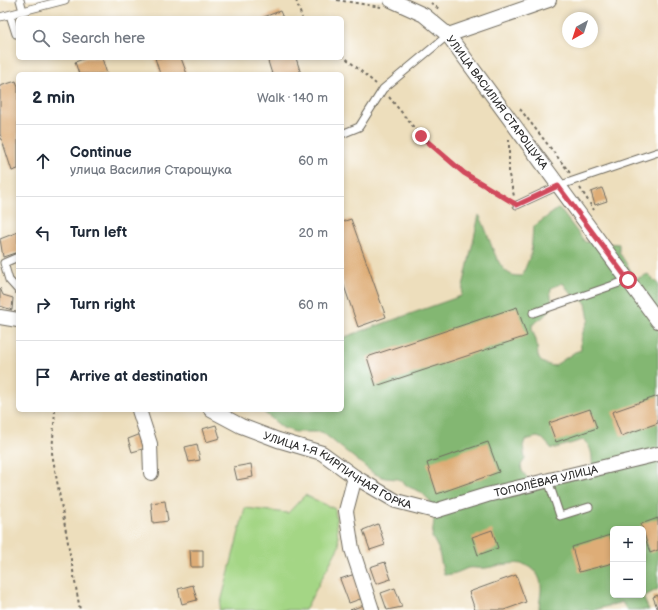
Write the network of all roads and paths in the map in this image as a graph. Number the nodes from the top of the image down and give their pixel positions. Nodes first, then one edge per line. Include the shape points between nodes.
1 (20, 0) edge
2 (65, 0) edge
3 (296, 0) edge
4 (391, 0) edge
5 (549, 0) edge
6 (23, 11) junction
7 (10, 15) junction
8 (301, 16) edge
9 (0, 17) edge
10 (16, 34) dead end
11 (448, 35) junction
12 (344, 57) edge
13 (382, 89) junction
14 (344, 133) edge
15 (509, 138) dead end
16 (658, 152) edge
17 (558, 186) junction
18 (517, 205) junction
19 (16, 258) edge
20 (628, 280) junction
21 (16, 288) edge
22 (533, 313) dead end
23 (0, 317) edge
24 (16, 320) edge
25 (658, 321) edge
26 (55, 412) edge
27 (140, 412) edge
28 (215, 412) edge
29 (658, 454) edge
30 (151, 473) dead end
31 (355, 477) junction
32 (548, 480) junction
33 (589, 507) dead end
34 (435, 511) joint
35 (80, 610) edge
36 (372, 610) edge

1 - 6 lane
2 - 6 lane
3 - 8 path
4 - 11 street, УЛИЦА ВАСИЛИЯ СТАРОЩУКА via 424,15
5 - 11 street
6 - 7 lane
7 - 9 lane
7 - 10 lane
11 - 13 lane
11 - 17 street, УЛИЦА ВАСИЛИЯ СТАРОЩУКА
12 - 13 path
13 - 14 lane via 359,127
13 - 18 path via 421,136 464,173
15 - 18 path via 509,175
16 - 17 lane
17 - 18 lane
17 - 20 street, УЛИЦА ВАСИЛИЯ СТАРОЩУКА
19 - 21 lane via 4,262 9,280
20 - 22 lane
20 - 25 street, УЛИЦА ВАСИЛИЯ СТАРОЩУКА
23 - 24 street
26 - 35 path via 52,453
27 - 30 street via 150,444
28 - 31 street, УЛИЦА 1-Я КИРПИЧНАЯ ГОРКА via 241,426 322,453
29 - 32 street, ТОПОЛЁВАЯ УЛИЦА
31 - 34 street, УЛИЦА 1-Я КИРПИЧНАЯ ГОРКА via 396,501
31 - 36 street via 346,511 352,549
32 - 33 lane via 560,516
32 - 34 street, ТОПОЛЁВАЯ УЛИЦА

